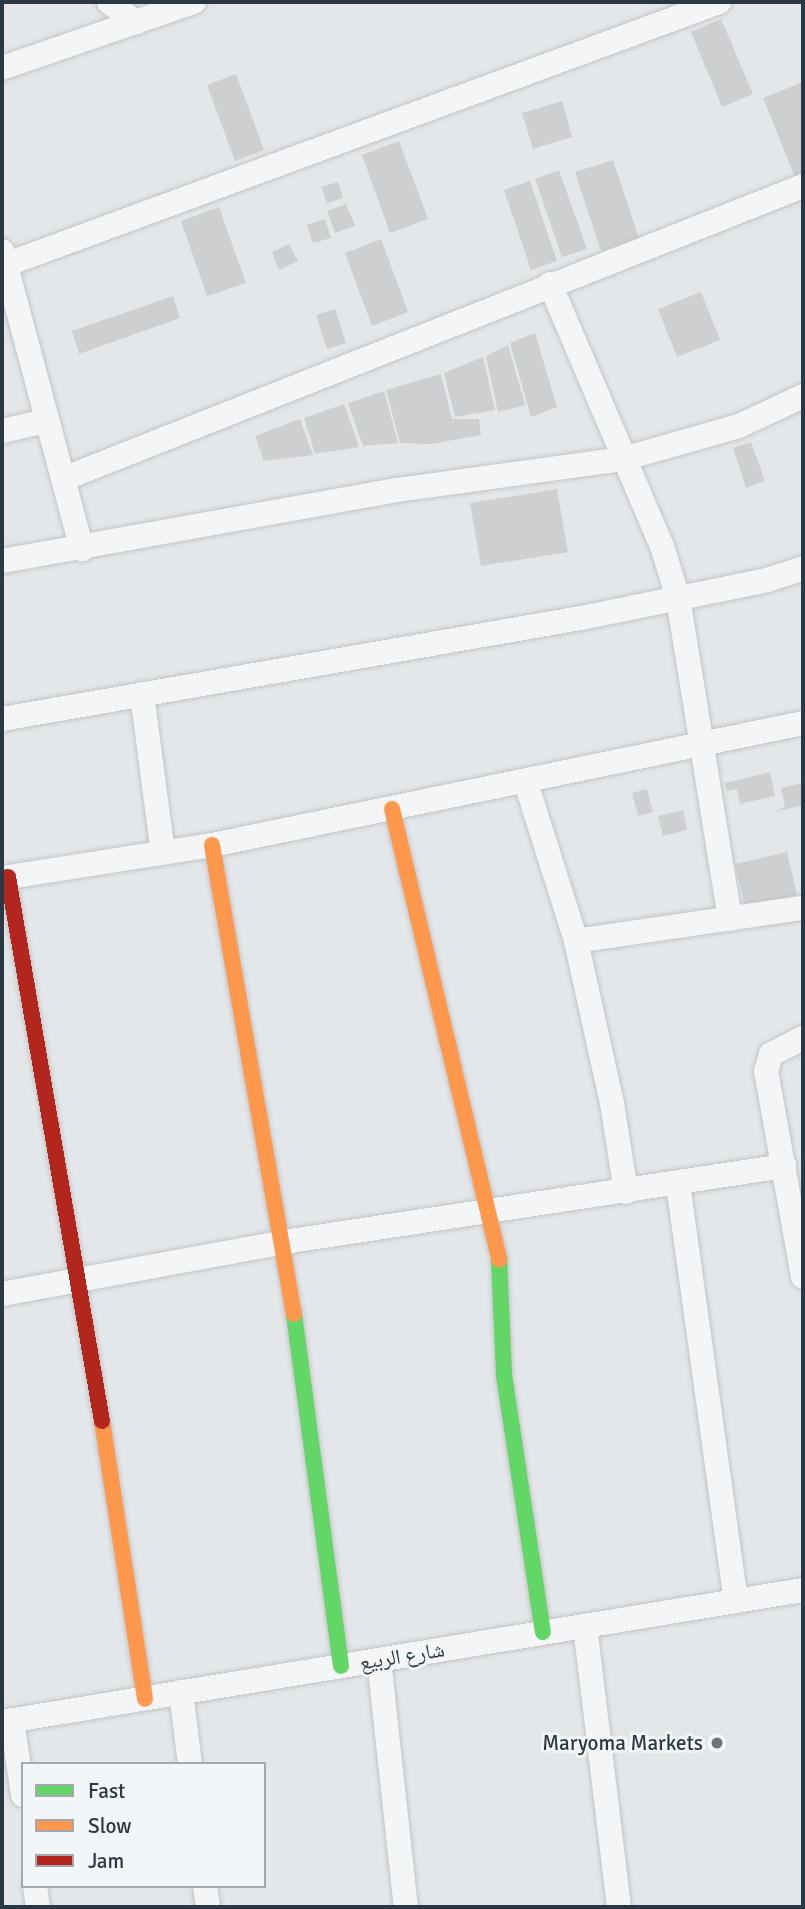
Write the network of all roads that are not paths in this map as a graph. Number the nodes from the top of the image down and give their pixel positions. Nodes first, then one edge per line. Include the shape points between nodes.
1 (109, 2) edge
2 (194, 2) edge
3 (719, 2) edge
4 (136, 22) junction
5 (2, 68) edge
6 (803, 186) edge
7 (3, 261) edge
8 (550, 284) junction
9 (803, 396) edge
10 (46, 421) junction
11 (2, 431) edge
12 (623, 458) junction
13 (63, 479) junction
14 (82, 549) junction
15 (2, 561) edge
16 (803, 568) edge
17 (678, 598) junction
18 (142, 694) junction
19 (2, 719) edge
20 (803, 723) edge
21 (704, 745) junction
22 (526, 783) junction
23 (392, 809) junction
24 (212, 845) junction
25 (163, 853) junction
26 (5, 877) edge
27 (803, 908) edge
28 (730, 919) junction
29 (576, 941) junction
30 (803, 1038) edge
31 (784, 1166) junction
32 (678, 1184) junction
33 (626, 1192) junction
34 (488, 1212) junction
35 (284, 1242) junction
36 (803, 1277) edge
37 (81, 1281) junction
38 (2, 1294) edge
39 (803, 1590) edge
40 (736, 1601) junction
41 (584, 1626) junction
42 (543, 1633) junction
43 (379, 1660) junction
44 (341, 1666) junction
45 (181, 1692) junction
46 (145, 1699) junction
47 (7, 1721) edge
48 (190, 1762) edge
49 (21, 1786) edge
50 (35, 1888) edge
51 (205, 1888) edge
52 (38, 1907) edge
53 (208, 1907) edge
54 (406, 1907) edge
55 (619, 1907) edge

1 - 4 street
2 - 4 street
3 - 7 street
4 - 5 street
6 - 8 street
7 - 10 street
8 - 12 street
8 - 13 street
9 - 12 street via 739,426
10 - 11 street
10 - 13 street
12 - 14 street via 397,490
12 - 17 street via 662,546
13 - 14 street
14 - 15 street
16 - 17 street via 768,580
17 - 18 street
17 - 21 street
18 - 19 street
18 - 25 street
20 - 21 street
21 - 22 street
21 - 28 street
22 - 23 street
22 - 29 street
23 - 24 street
23 - 34 street
24 - 25 street
24 - 35 street
25 - 26 street
26 - 37 street
27 - 28 street
28 - 29 street
29 - 33 street via 612,1103
30 - 31 street via 771,1054 766,1071
31 - 32 street
31 - 36 street
32 - 33 street
32 - 40 street
33 - 34 street
34 - 35 street
34 - 42 street via 499,1258 504,1375
35 - 37 street
35 - 44 street
37 - 38 street
37 - 46 street
39 - 40 street, شارع الربيع
40 - 41 street, شارع الربيع
41 - 42 street, شارع الربيع
41 - 55 street
42 - 43 street, شارع الربيع
43 - 44 street, شارع الربيع
43 - 54 street
44 - 45 street, شارع الربيع
45 - 46 street, شارع الربيع
45 - 48 street
46 - 47 street, شارع الربيع
47 - 49 street
50 - 52 street
51 - 53 street

